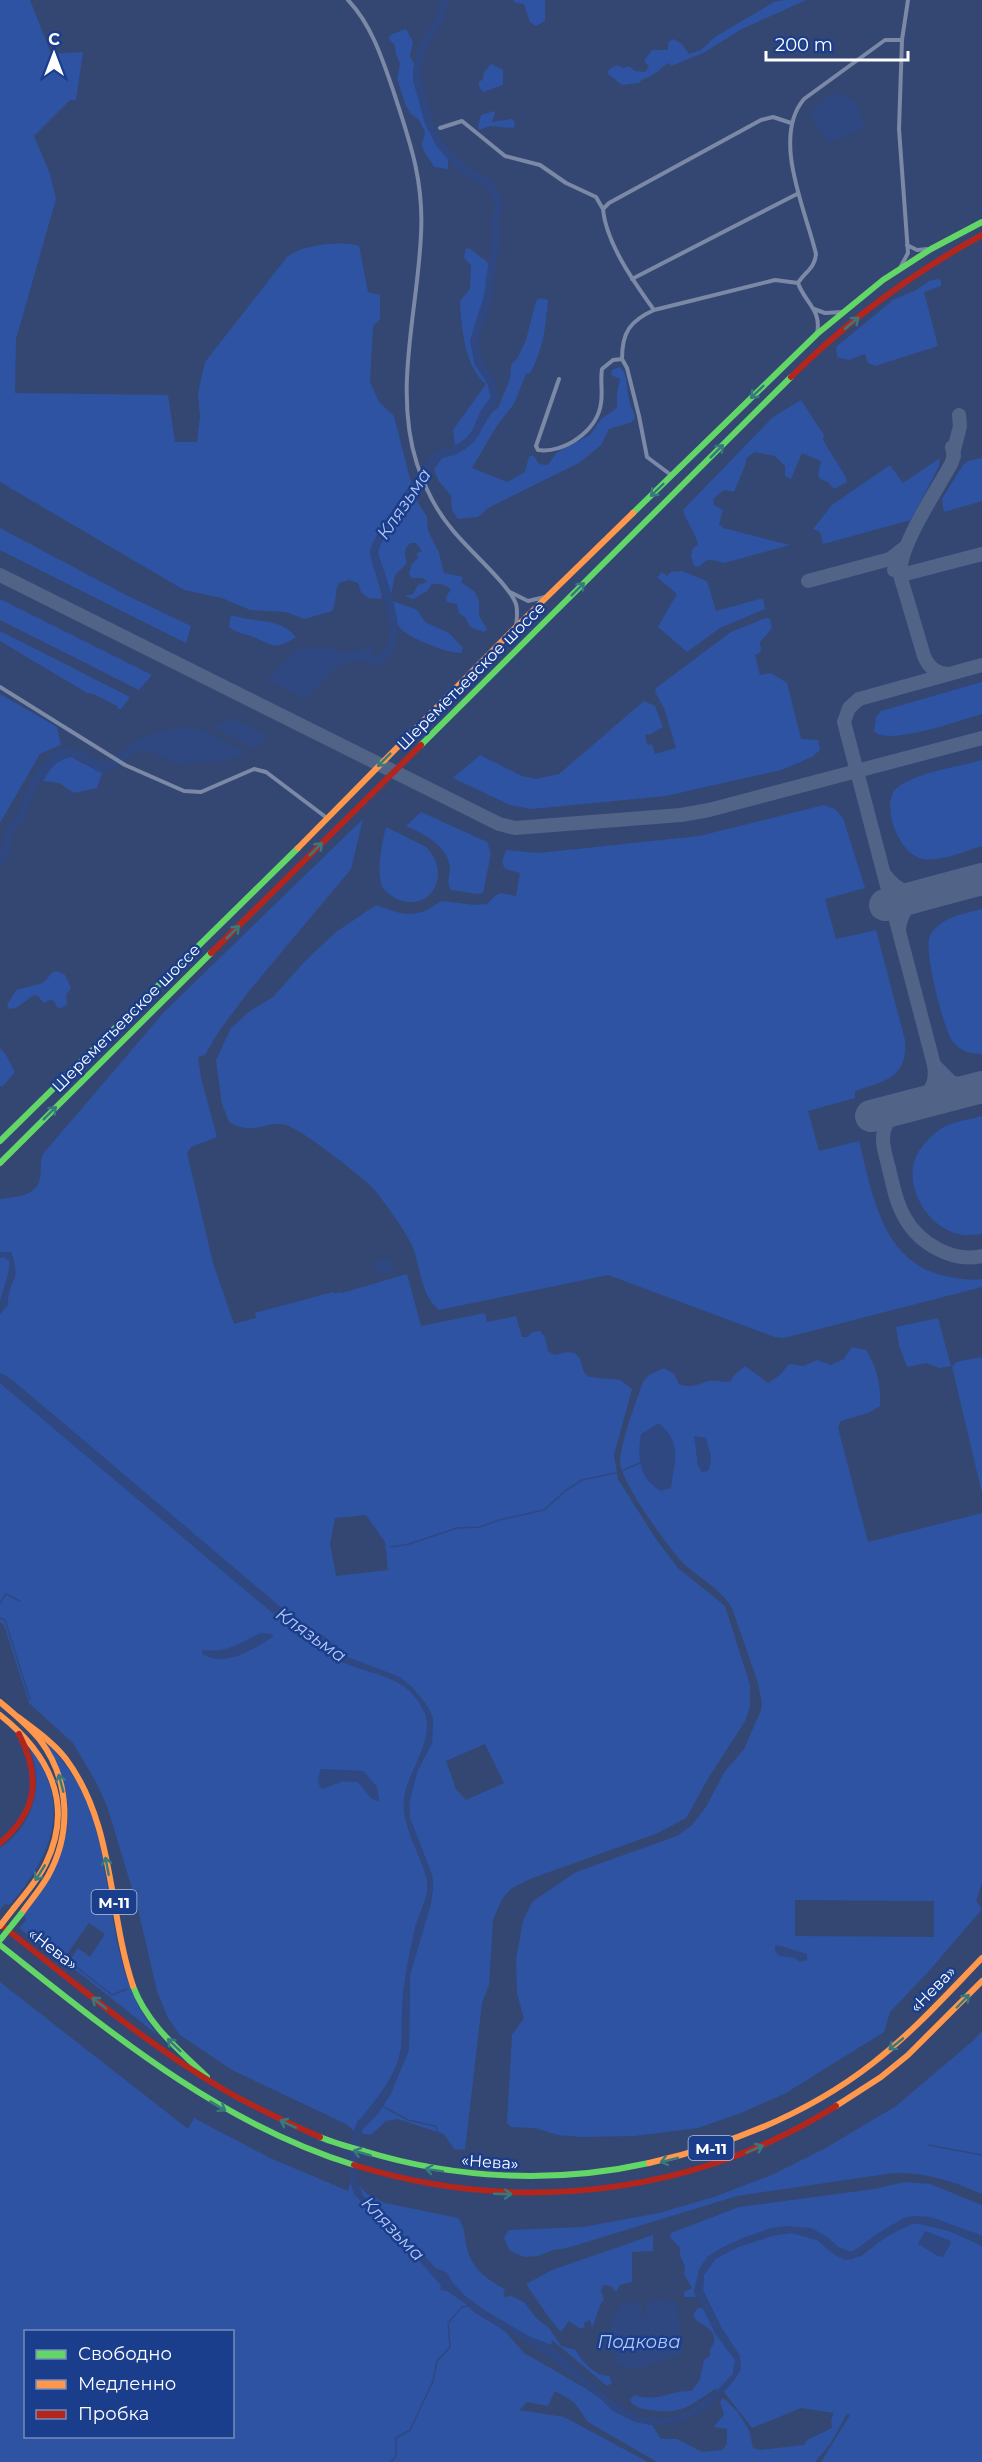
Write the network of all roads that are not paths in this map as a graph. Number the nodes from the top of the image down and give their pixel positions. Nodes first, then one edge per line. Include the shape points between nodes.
1 (348, 0) edge
2 (908, 0) edge
3 (902, 40) junction
4 (791, 123) junction
5 (440, 128) dead end
6 (797, 194) junction
7 (603, 209) junction
8 (982, 222) edge
9 (982, 235) edge
10 (906, 244) junction
11 (932, 249) junction
12 (899, 269) junction
13 (632, 279) junction
14 (798, 283) junction
15 (654, 309) junction
16 (814, 309) junction
17 (842, 312) junction
18 (817, 334) junction
19 (799, 351) junction
20 (622, 359) junction
21 (807, 361) junction
22 (559, 379) dead end
23 (672, 476) junction
24 (509, 592) junction
25 (548, 596) junction
26 (516, 627) junction
27 (0, 687) edge
28 (327, 818) junction
29 (266, 879) junction
30 (276, 889) junction
31 (3, 1139) edge
32 (0, 1163) edge
33 (0, 1702) edge
34 (0, 1715) edge
35 (18, 1717) junction
36 (14, 1726) junction
37 (0, 1843) edge
38 (0, 1925) edge
39 (0, 1940) edge
40 (0, 1945) edge
41 (982, 1958) edge
42 (982, 1981) edge
43 (216, 2086) junction

1 - 24 street via 381,56 420,182 421,236 407,384 410,434 418,465 429,494 452,529
2 - 3 street
3 - 4 street via 885,40 804,99
3 - 10 street via 899,129
4 - 6 street
4 - 7 street via 773,117 761,120 609,202
5 - 7 street via 462,122 505,156 540,165 596,197
6 - 13 street
6 - 14 street via 816,254 812,268
7 - 13 street via 604,222
8 - 11 main road, Шереметьевское шоссе
21 -> 9 main road, Шереметьевское шоссе via 890,292
10 - 11 street via 917,250
10 - 12 street via 908,253
11 - 12 main road, Шереметьевское шоссе
12 - 17 main road, Шереметьевское шоссе
13 - 15 street
14 - 15 street via 776,280
14 - 16 street
15 - 20 street via 631,326
16 - 17 street
16 - 18 street via 819,319
17 - 18 main road, Шереметьевское шоссе
18 - 19 main road, Шереметьевское шоссе
19 - 21 street via 808,351
19 -> 23 main road, Шереметьевское шоссе
20 - 22 street via 613,360 602,369 602,403 589,430 566,444 538,450 536,446
20 - 23 street via 647,457
30 -> 21 main road, Шереметьевское шоссе
23 -> 25 main road, Шереметьевское шоссе
24 - 25 street via 528,601
24 - 26 street via 517,612
25 - 26 main road, Шереметьевское шоссе
26 -> 28 main road, Шереметьевское шоссе
27 - 28 street via 125,765 184,791 201,792 254,769 266,772
28 - 29 main road, Шереметьевское шоссе
29 - 30 street via 266,889
29 - 31 main road, Шереметьевское шоссе
32 -> 30 main road, Шереметьевское шоссе
33 - 35 main road, М-11
34 - 36 main road, М-11
39 -> 35 main road, М-11, bridge via 53,1865 65,1816 61,1782 52,1760
43 -> 35 main road, М-11 via 169,2041 142,2006 127,1965 102,1838 89,1799 62,1753
36 - 37 main road, М-11 via 32,1762 34,1789 26,1816
36 -> 38 main road, М-11, bridge via 45,1764 56,1798 57,1816 47,1861
43 -> 38 main road, «Нева» / М-11 via 125,2023
40 -> 42 main road, «Нева» / М-11 via 117,2038 195,2091 263,2130 344,2164 412,2183 522,2194 602,2190 695,2171 791,2133 883,2076 921,2044
41 -> 43 main road, «Нева» / М-11 via 911,2032 832,2091 741,2138 643,2167 553,2177 457,2174 342,2147 266,2114

